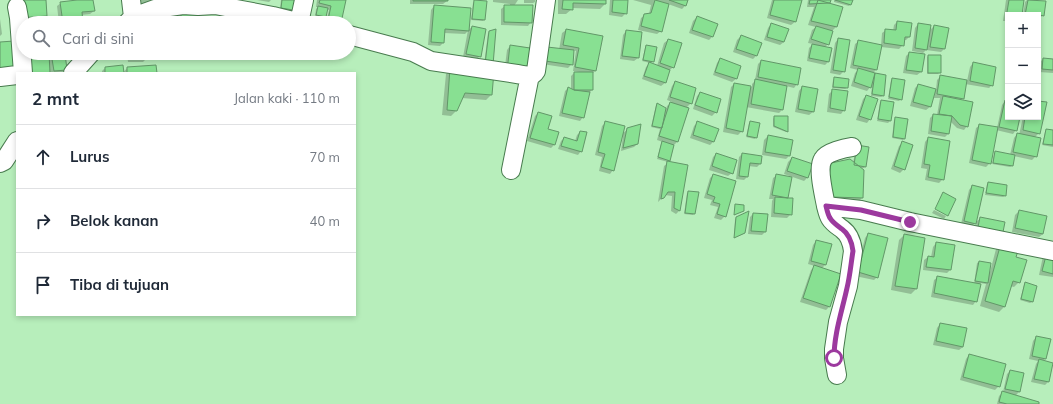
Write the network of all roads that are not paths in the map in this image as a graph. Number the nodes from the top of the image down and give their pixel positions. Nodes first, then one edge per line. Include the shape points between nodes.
1 (304, 0) edge
2 (546, 0) edge
3 (17, 7) dead end
4 (130, 13) edge
5 (19, 16) edge
6 (273, 16) edge
7 (301, 16) edge
8 (356, 37) edge
9 (22, 60) edge
10 (85, 60) edge
11 (23, 72) edge
12 (74, 72) edge
13 (16, 75) edge
14 (530, 76) junction
15 (0, 77) edge
16 (16, 143) edge
17 (852, 146) dead end
18 (0, 163) edge
19 (511, 170) dead end
20 (826, 206) junction
21 (1053, 252) edge
22 (837, 374) dead end

1 - 7 street
2 - 14 street via 536,71
3 - 5 street
4 - 6 street via 183,4 215,5
8 - 14 street via 413,52 431,60
9 - 11 street
10 - 12 street
13 - 15 street
14 - 19 street
16 - 18 street
17 - 20 street via 822,160 820,174
20 - 21 street via 861,210
20 - 22 street via 830,218 844,230 853,246 848,286 834,349

